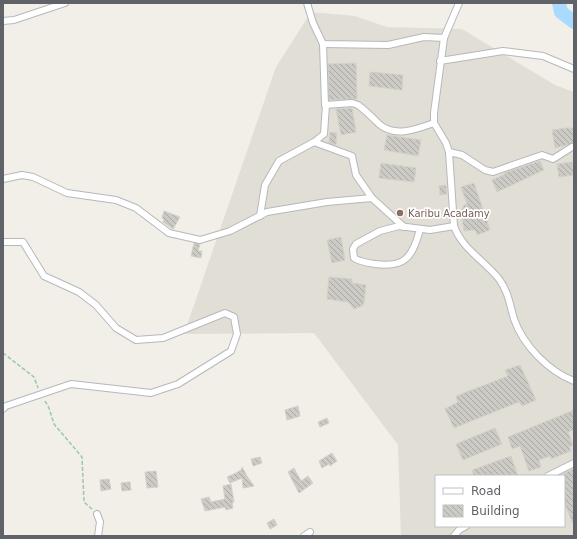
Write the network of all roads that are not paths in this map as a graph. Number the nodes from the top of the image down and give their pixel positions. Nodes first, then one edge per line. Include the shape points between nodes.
1 (64, 3) edge
2 (307, 3) edge
3 (459, 3) edge
4 (3, 21) edge
5 (444, 38) junction
6 (323, 44) junction
7 (440, 61) junction
8 (574, 69) edge
9 (326, 105) junction
10 (434, 123) junction
11 (314, 142) junction
12 (572, 147) dead end
13 (449, 152) junction
14 (3, 178) edge
15 (372, 198) junction
16 (260, 216) junction
17 (454, 226) junction
18 (404, 227) junction
19 (420, 229) junction
20 (3, 242) edge
21 (574, 382) edge
22 (3, 409) edge
23 (574, 463) edge
24 (550, 475) edge
25 (98, 514) road end
26 (464, 527) edge
27 (310, 532) dead end
28 (98, 536) edge
29 (304, 536) edge
30 (454, 536) edge

1 - 4 street via 14,20
2 - 6 street
3 - 5 street
5 - 6 street via 424,37 388,45
5 - 7 street
6 - 9 street
7 - 8 street via 503,51 543,56
7 - 10 street
9 - 10 street via 358,105 393,132 417,129
9 - 11 street via 324,134
10 - 13 street
11 - 15 street via 352,156 356,175
11 - 16 street via 279,161 265,185
12 - 13 street via 553,159 542,155 493,172 485,170 462,155
13 - 17 street
14 - 16 street via 22,175 33,177 67,193 116,200 136,208 169,233 200,240 230,231
15 - 16 street via 327,202 267,212
15 - 18 street
17 - 19 street
17 - 21 street via 467,247 499,280 527,343 552,368
18 - 19 street
18 - 19 street via 391,227 356,244 353,249 354,258 388,266 398,264 417,242
20 - 22 street via 23,242 44,276 91,300 116,328 136,340 163,338 226,313 234,317 237,334 231,351 178,384 151,393 71,384
23 - 24 street
25 - 28 street
26 - 30 street
27 - 29 street

